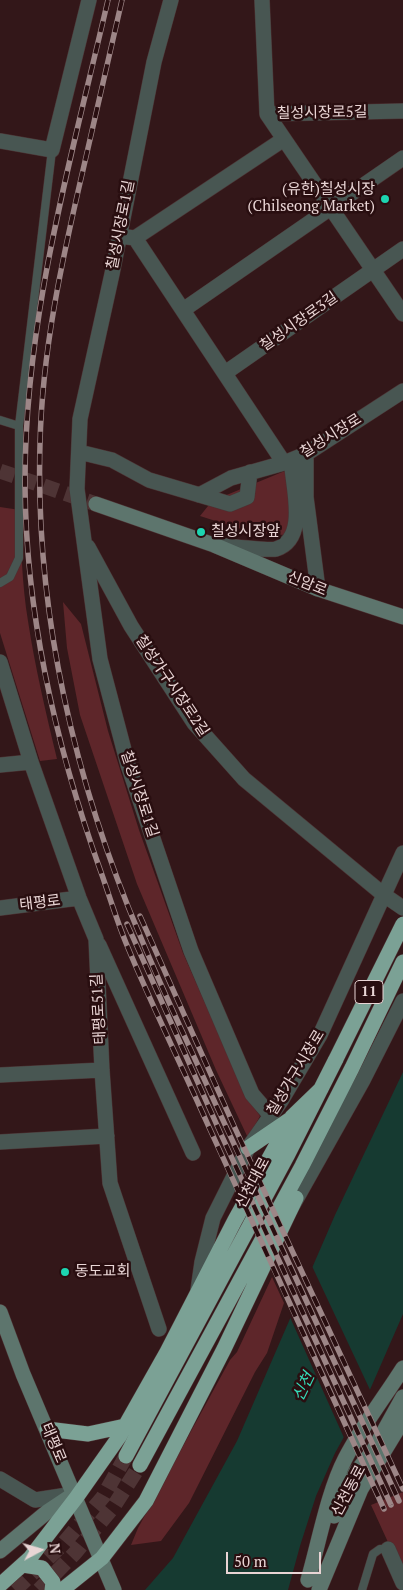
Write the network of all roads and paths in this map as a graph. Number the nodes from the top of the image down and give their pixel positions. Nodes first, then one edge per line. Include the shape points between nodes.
1 (89, 0) edge
2 (171, 0) edge
3 (262, 0) edge
4 (403, 111) edge
5 (267, 114) junction
6 (284, 139) junction
7 (0, 141) edge
8 (52, 150) junction
9 (403, 158) edge
10 (330, 207) junction
11 (119, 236) junction
12 (135, 238) junction
13 (403, 249) edge
14 (373, 270) junction
15 (183, 310) junction
16 (403, 314) edge
17 (225, 373) junction
18 (403, 391) edge
19 (0, 420) edge
20 (19, 426) junction
21 (78, 452) junction
22 (306, 454) junction
23 (284, 463) junction
24 (250, 472) junction
25 (199, 495) junction
26 (96, 504) tunnel mouth
27 (83, 538) junction
28 (214, 544) junction
29 (0, 583) edge
30 (318, 589) junction
31 (403, 617) edge
32 (0, 662) edge
33 (5, 696) edge
34 (31, 762) junction
35 (0, 765) edge
36 (403, 853) edge
37 (384, 895) junction
38 (79, 898) junction
39 (0, 908) edge
40 (403, 908) edge
41 (403, 924) edge
42 (96, 939) junction
43 (403, 962) edge
44 (403, 1001) edge
45 (102, 1070) junction
46 (0, 1075) edge
47 (321, 1089) junction
48 (330, 1112) junction
49 (271, 1116) junction
50 (292, 1117) junction
51 (106, 1136) junction
52 (0, 1142) edge
53 (248, 1148) junction
54 (193, 1153) dead end
55 (289, 1212) junction
56 (197, 1294) junction
57 (0, 1312) edge
58 (159, 1329) dead end
59 (403, 1368) edge
60 (403, 1397) edge
61 (403, 1420) edge
62 (125, 1426) junction
63 (47, 1429) junction
64 (116, 1442) junction
65 (126, 1456) tunnel mouth
66 (140, 1465) tunnel mouth
67 (162, 1469) junction
68 (0, 1479) edge
69 (75, 1496) junction
70 (388, 1549) joint
71 (0, 1551) edge
72 (102, 1558) junction
73 (22, 1565) junction
74 (328, 1568) junction
75 (403, 1583) edge
76 (0, 1585) edge
77 (310, 1587) edge
78 (52, 1590) edge
79 (62, 1590) edge
80 (114, 1590) edge
81 (324, 1590) edge
82 (362, 1590) edge

1 - 8 street
2 - 11 street, 칠성시장로1길 via 154,62
3 - 5 street, 칠성시장로5길
4 - 5 street, 칠성시장로5길
5 - 6 street, 칠성시장로5길
6 - 10 street, 칠성시장로5길
6 - 12 street
7 - 8 street
8 - 20 lane
9 - 10 street
10 - 14 street, 칠성시장로5길
10 - 15 street
11 - 12 street
11 - 21 street, 칠성시장로1길 via 80,419
12 - 15 street
13 - 14 street, 칠성시장로3길
14 - 16 street, 칠성시장로5길
14 - 17 street, 칠성시장로3길
15 - 17 street
17 - 23 street
18 - 22 street, 칠성시장로
19 - 20 lane
20 - 29 lane via 19,558 10,576
21 - 25 street via 112,460 149,480
21 - 27 street, 칠성시장로1길 via 77,489
22 - 23 street, 칠성시장로
22 - 28 street, 신암로 via 292,468 297,521 294,533 286,543 275,550
22 - 30 street via 306,496
23 - 24 street, 칠성시장로
24 - 25 street, 칠성시장로 via 230,478
24 - 25 street via 247,497 230,504
26 - 28 main road, 신암로
27 - 37 street, 칠성가구시장로2길 via 131,626 194,724 244,779
27 - 49 street, 칠성시장로1길 via 100,660 128,765 191,951 252,1094
28 - 30 main road, 신암로
30 - 31 main road, 신암로
32 - 33 street, 태평로51길
33 - 34 street, 태평로51길
34 - 35 street
34 - 38 street, 태평로51길
36 - 37 street, 칠성가구시장로
37 - 40 street, 칠성가구시장로2길
37 - 49 street, 칠성가구시장로 via 320,1035
38 - 39 street, 태평로
38 - 42 street, 태평로51길
41 - 47 highway, 신천대로 / 11, bridge
42 - 45 street, 태평로51길
42 - 54 street
43 - 48 highway, 11
44 - 55 street
45 - 46 street
45 - 51 street, 태평로51길
47 - 50 highway
47 - 65 highway, 신천대로
48 - 55 highway
48 - 66 highway
49 - 53 street, 칠성가구시장로
50 - 53 highway
50 - 56 highway
51 - 52 street
51 - 58 street, 태평로51길 via 110,1183
53 - 56 street, 칠성가구시장로 via 213,1218
55 - 67 highway
56 - 62 highway
57 - 63 main road, 태평로
59 - 77 main road via 344,1460
60 - 77 main road, 신천동로 via 341,1500
61 - 74 main road, 신천동로 via 361,1489
62 - 63 highway via 88,1434
62 - 64 highway
63 - 69 main road, 태평로
64 - 67 highway via 119,1458 135,1472
64 - 69 highway
67 - 72 highway via 146,1501
68 - 69 street via 36,1500
69 - 71 main road via 47,1512
69 - 72 main road, 태평로
69 - 73 highway
70 - 75 street
70 - 82 lane via 380,1549 373,1554
72 - 79 highway
72 - 80 main road, 태평로
73 - 76 highway
73 - 78 highway via 42,1568 53,1582
74 - 77 main road, 신천동로
74 - 81 main road

